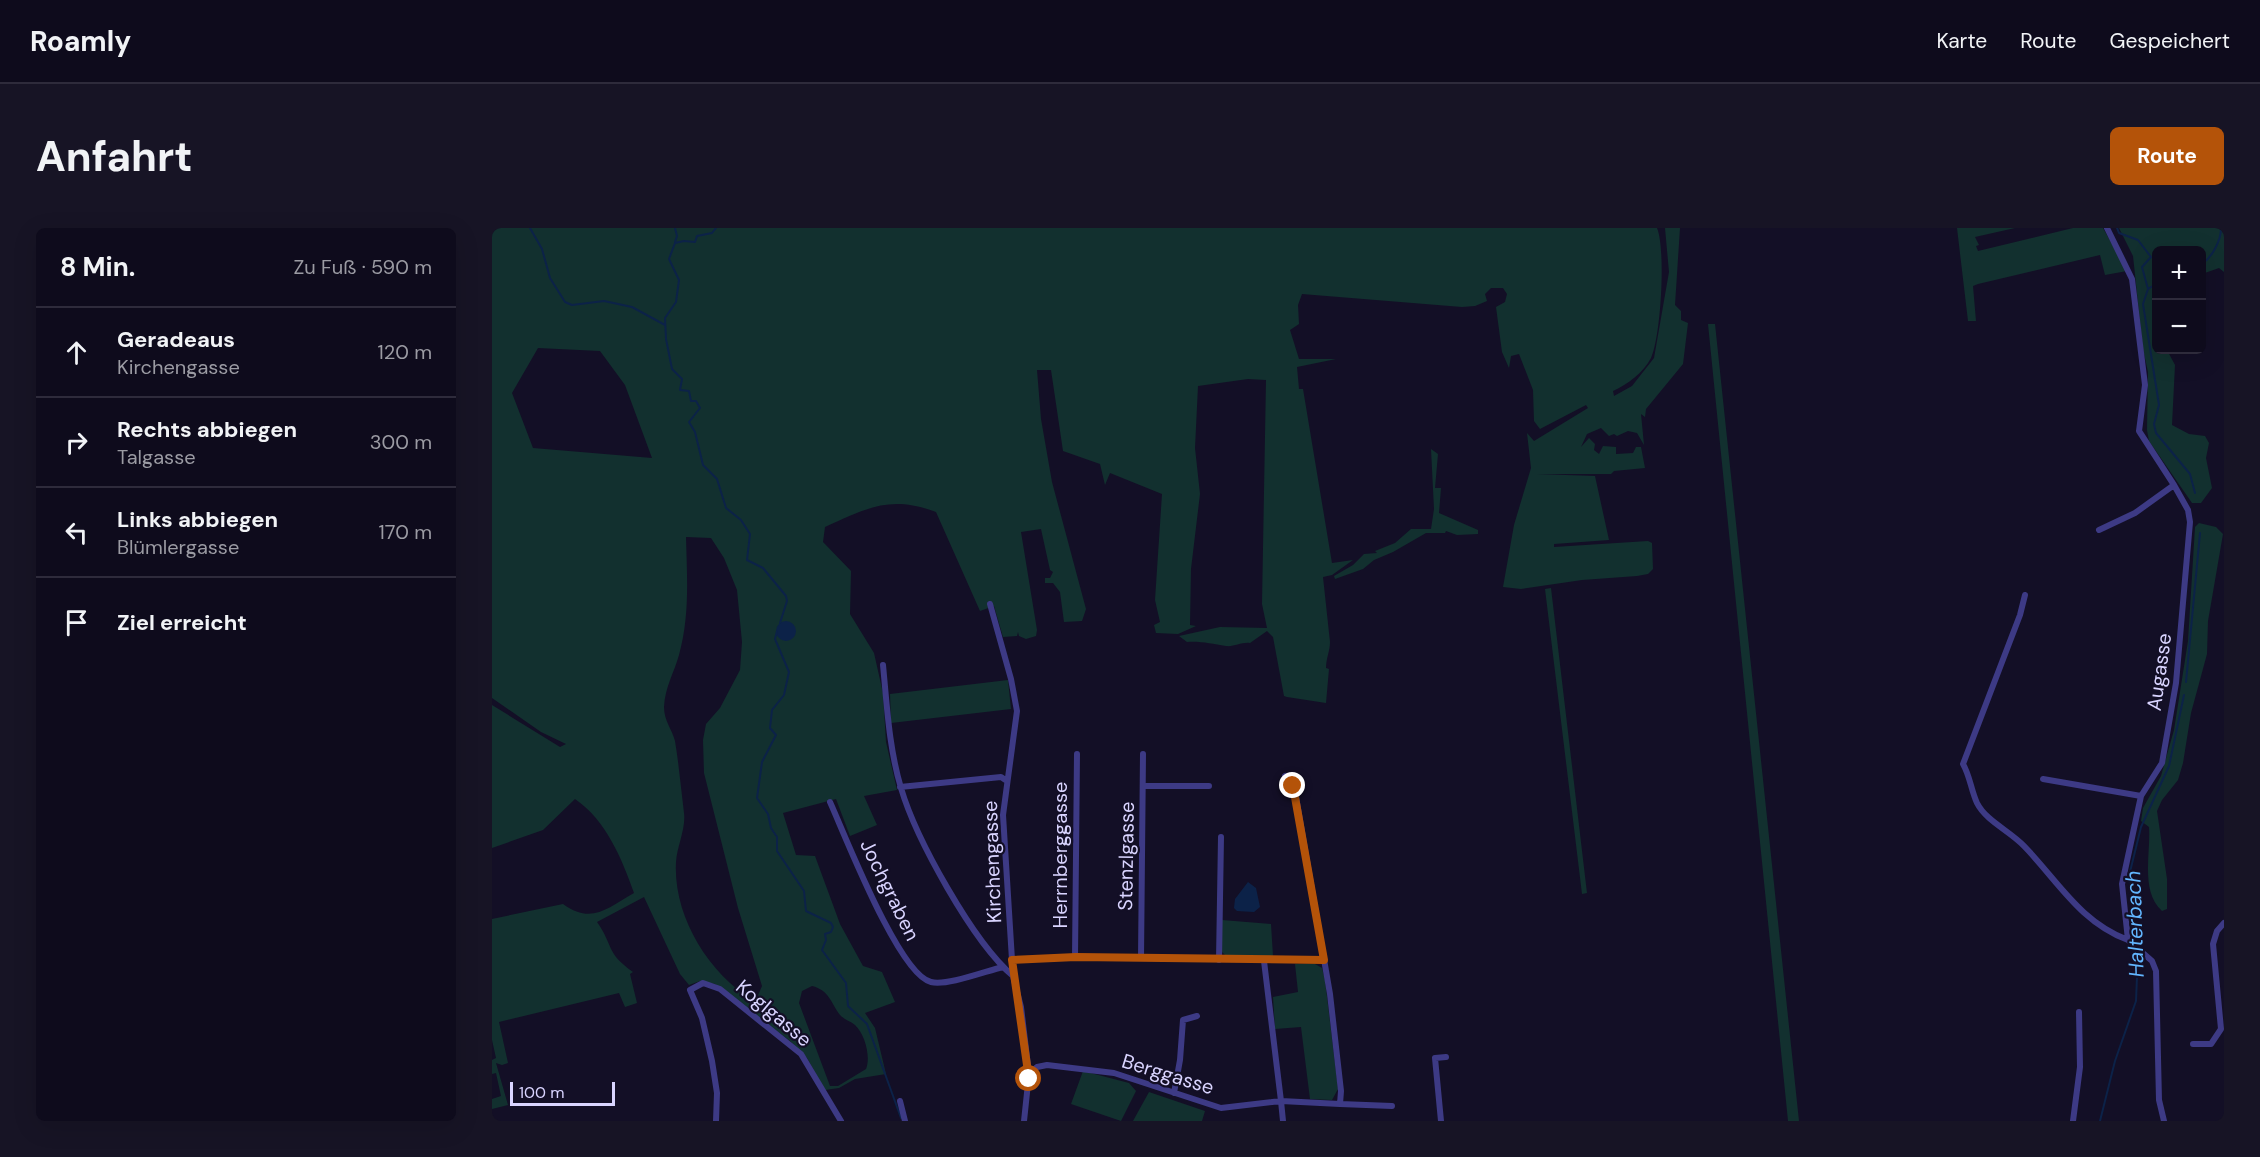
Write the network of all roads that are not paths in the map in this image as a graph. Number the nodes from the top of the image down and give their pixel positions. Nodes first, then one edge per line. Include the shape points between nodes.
1 (2107, 228) edge
2 (2174, 485) junction
3 (2099, 530) dead end
4 (2025, 595) dead end
5 (990, 604) dead end
6 (884, 665) dead end
7 (1077, 754) dead end
8 (1143, 754) dead end
9 (1286, 776) dead end
10 (2043, 779) dead end
11 (1007, 780) junction
12 (1143, 786) junction
13 (1209, 786) dead end
14 (900, 787) junction
15 (2140, 796) junction
16 (830, 802) dead end
17 (1221, 837) dead end
18 (2224, 923) edge
19 (2130, 941) junction
20 (1076, 957) junction
21 (1141, 958) junction
22 (1012, 960) junction
23 (1219, 960) junction
24 (1264, 960) junction
25 (1324, 960) junction
26 (1003, 968) junction
27 (1013, 976) junction
28 (2079, 1012) dead end
29 (1197, 1016) dead end
30 (2193, 1044) dead end
31 (1446, 1057) dead end
32 (1029, 1074) junction
33 (1174, 1092) junction
34 (900, 1101) dead end
35 (1281, 1101) junction
36 (1340, 1104) junction
37 (1392, 1106) dead end
38 (716, 1121) edge
39 (841, 1121) edge
40 (905, 1121) edge
41 (1024, 1121) edge
42 (1284, 1121) edge
43 (1441, 1121) edge
44 (2073, 1121) edge
45 (2164, 1121) edge

1 - 2 street, Augasse via 2132,279 2145,385 2139,431
2 - 3 street via 2135,513
2 - 15 street, Augasse via 2190,522 2176,683 2162,762
4 - 19 street via 1963,764 1977,804 1987,815 2023,845 2093,922
5 - 11 street, Kirchengasse via 1017,711
6 - 14 street via 892,751
7 - 20 street, Herrnberggasse
8 - 12 street, Stenzlgasse
9 - 25 street via 1294,791
10 - 15 street
11 - 14 street via 1001,777
11 - 22 street, Kirchengasse via 1003,815
12 - 13 street
12 - 21 street, Stenzlgasse
14 - 26 street via 931,855 976,936
15 - 19 street, Augasse via 2122,884
16 - 26 street, Jochgraben via 894,944 924,978 938,982
17 - 23 street
18 - 30 street via 2213,944 2221,1029 2211,1044
19 - 45 street via 2156,971 2159,1100
20 - 21 street
20 - 22 street
21 - 23 street
22 - 27 street, Kirchengasse
23 - 24 street
24 - 25 street
24 - 35 street
25 - 36 street
26 - 27 street
27 - 32 street, Kirchengasse
28 - 44 street via 2080,1067
29 - 33 street via 1184,1020
31 - 43 street via 1435,1058
32 - 33 street, Berggasse via 1037,1066 1079,1067 1114,1073
32 - 41 street, Kirchengasse
33 - 35 street, Berggasse via 1221,1108
34 - 40 street
35 - 36 street, Berggasse
35 - 42 street
36 - 37 street, Berggasse
38 - 39 street, Koglgasse via 715,1080 702,1018 690,990 703,983 714,985 801,1054

